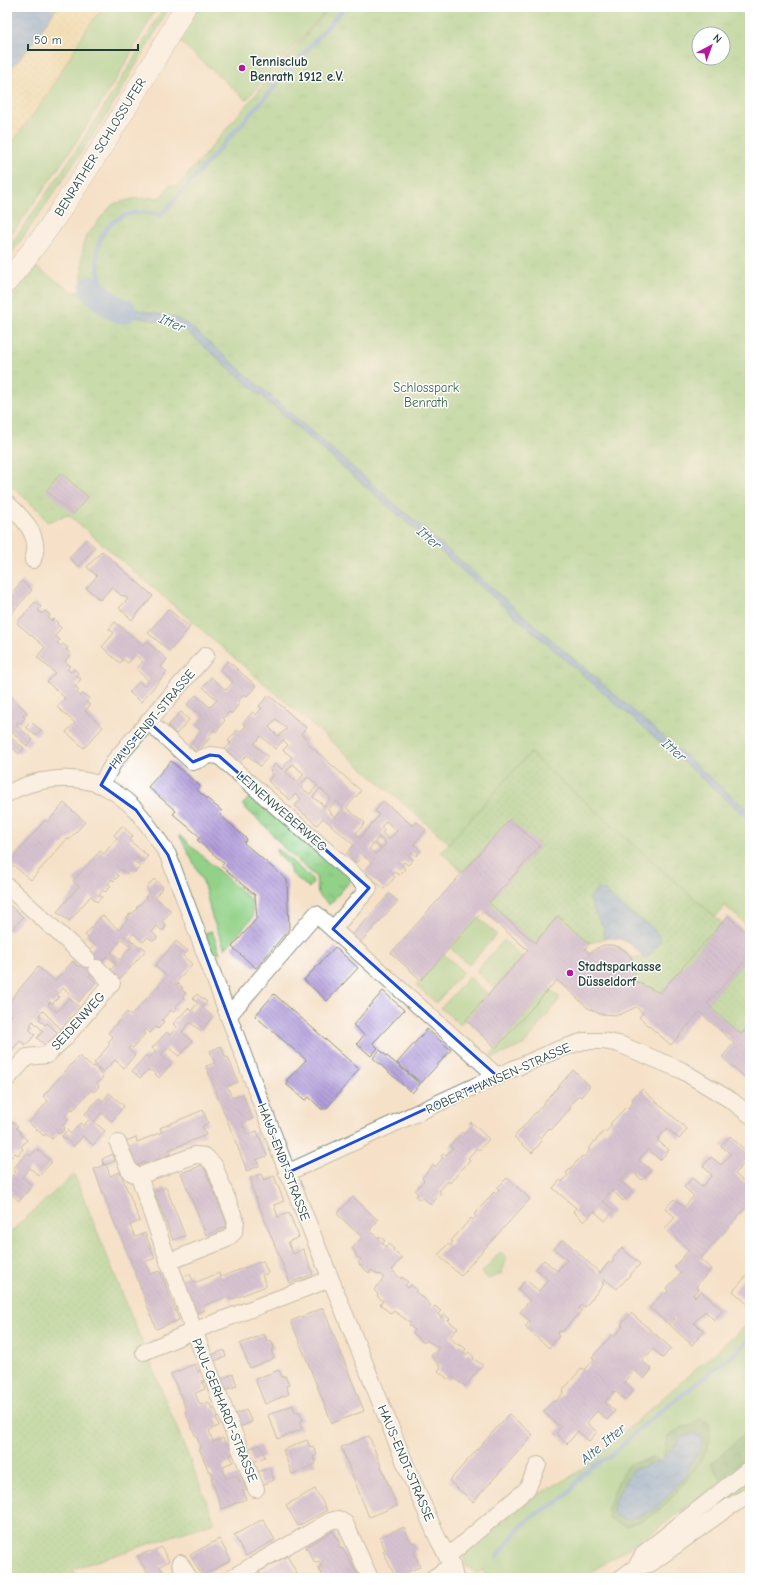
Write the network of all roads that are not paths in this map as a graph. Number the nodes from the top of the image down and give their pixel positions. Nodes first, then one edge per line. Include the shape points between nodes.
1 (185, 7) edge
2 (7, 282) edge
3 (7, 503) edge
4 (33, 560) dead end
5 (206, 655) dead end
6 (149, 722) junction
7 (101, 785) junction
8 (7, 794) edge
9 (7, 886) edge
10 (333, 929) junction
11 (229, 1015) junction
12 (9, 1074) edge
13 (496, 1076) junction
14 (750, 1115) edge
15 (118, 1143) dead end
16 (287, 1173) junction
17 (139, 1176) junction
18 (168, 1262) junction
19 (330, 1278) junction
20 (193, 1331) junction
21 (144, 1352) dead end
22 (538, 1465) dead end
23 (750, 1468) edge
24 (256, 1489) dead end
25 (750, 1495) edge
26 (180, 1563) dead end
27 (451, 1566) edge
28 (636, 1567) junction
29 (189, 1578) edge
30 (231, 1578) edge
31 (370, 1578) edge
32 (433, 1578) edge
33 (621, 1578) edge

1 - 2 street, BENRATHER SCHLOSSUFER via 94,160 48,228
3 - 4 street via 31,530 35,549
5 - 6 street, HAUS-ENDT-STRASSE
6 - 7 street, HAUS-ENDT-STRASSE via 115,760
6 - 10 street, LEINENWEBERWEG via 193,762 210,756 219,756 369,888
7 - 8 street, HAUS-ENDT-STRASSE via 81,780 55,779 37,782
7 - 11 street, HAUS-ENDT-STRASSE via 136,810 168,854
9 - 12 street, SEIDENWEG via 112,983 47,1055 27,1057
10 - 11 street via 316,914
10 - 13 street
11 - 16 street, HAUS-ENDT-STRASSE
13 - 14 street, ROBERT-HANSEN-STRASSE via 584,1041 603,1041 619,1044 681,1070
13 - 16 street, ROBERT-HANSEN-STRASSE
15 - 17 street, PAUL-GERHARDT-STRASSE via 130,1172
16 - 19 street, HAUS-ENDT-STRASSE
17 - 18 street, PAUL-GERHARDT-STRASSE
17 - 18 street via 196,1155 205,1156 214,1165 236,1222 234,1232 227,1238
18 - 20 street, PAUL-GERHARDT-STRASSE
19 - 20 street, PAUL-GERHARDT-STRASSE
19 - 27 street, HAUS-ENDT-STRASSE via 407,1468
20 - 21 street, PAUL-GERHARDT-STRASSE
20 - 24 street, PAUL-GERHARDT-STRASSE
22 - 27 street via 527,1489
23 - 28 street via 644,1553
25 - 28 street via 650,1564
26 - 29 street
27 - 32 street
28 - 33 street
30 - 31 street via 330,1521 338,1519 348,1528

